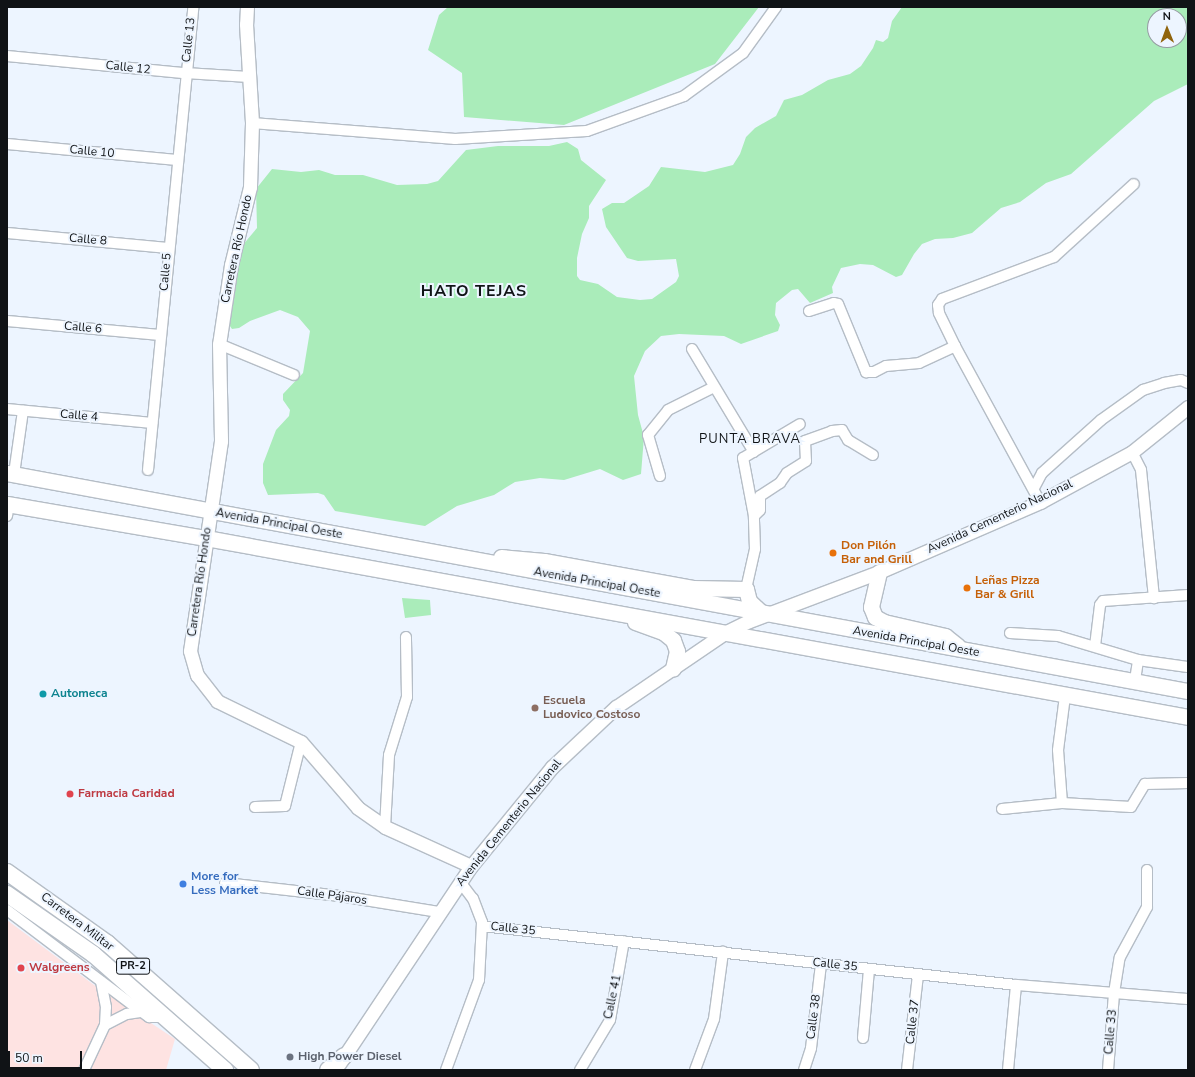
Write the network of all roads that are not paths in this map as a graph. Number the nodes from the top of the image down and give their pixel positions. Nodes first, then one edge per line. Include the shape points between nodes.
1 (193, 7) edge
2 (247, 7) edge
3 (776, 7) edge
4 (7, 56) edge
5 (185, 73) junction
6 (249, 77) junction
7 (252, 123) junction
8 (7, 144) edge
9 (177, 160) junction
10 (1134, 184) dead end
11 (7, 233) edge
12 (168, 248) junction
13 (809, 311) dead end
14 (7, 321) edge
15 (160, 335) junction
16 (219, 344) junction
17 (955, 346) junction
18 (692, 349) dead end
19 (294, 375) dead end
20 (1188, 383) edge
21 (714, 386) junction
22 (1188, 407) edge
23 (7, 409) edge
24 (22, 411) junction
25 (152, 422) junction
26 (800, 424) dead end
27 (754, 452) junction
28 (1132, 452) junction
29 (873, 455) dead end
30 (148, 470) dead end
31 (10, 474) edge
32 (660, 476) dead end
33 (1034, 488) junction
34 (1040, 502) junction
35 (8, 508) edge
36 (210, 512) junction
37 (754, 516) junction
38 (206, 538) junction
39 (463, 558) junction
40 (879, 572) junction
41 (746, 589) junction
42 (1188, 594) edge
43 (1154, 598) junction
44 (602, 610) junction
45 (763, 614) junction
46 (726, 632) junction
47 (1010, 633) dead end
48 (406, 637) dead end
49 (1095, 646) junction
50 (962, 649) junction
51 (1138, 660) junction
52 (1188, 667) edge
53 (673, 669) junction
54 (1135, 680) junction
55 (1188, 691) edge
56 (1065, 696) junction
57 (1188, 717) edge
58 (301, 742) junction
59 (1188, 784) edge
60 (1062, 803) junction
61 (255, 807) dead end
62 (1002, 809) dead end
63 (385, 827) junction
64 (471, 866) junction
65 (1147, 870) dead end
66 (7, 872) edge
67 (225, 882) dead end
68 (460, 882) junction
69 (7, 894) edge
70 (7, 910) edge
71 (439, 912) junction
72 (482, 926) junction
73 (624, 941) junction
74 (723, 952) junction
75 (820, 964) junction
76 (869, 969) junction
77 (918, 975) junction
78 (100, 982) junction
79 (1016, 985) junction
80 (1114, 993) junction
81 (1188, 999) edge
82 (142, 1012) junction
83 (165, 1017) junction
84 (105, 1025) junction
85 (862, 1038) dead end
86 (341, 1063) edge
87 (84, 1070) edge
88 (225, 1070) edge
89 (251, 1070) edge
90 (328, 1070) edge
91 (334, 1070) edge
92 (446, 1070) edge
93 (580, 1070) edge
94 (695, 1070) edge
95 (804, 1070) edge
96 (907, 1070) edge
97 (1008, 1070) edge
98 (1108, 1070) edge

1 - 5 street, Calle 13
2 - 6 street, Carretera Río Hondo
3 - 7 street via 743,53 684,96 587,131 455,139
4 - 5 street, Calle 12
5 - 6 street, Calle 12
5 - 9 street, Calle 5
6 - 7 street, Carretera Río Hondo
7 - 16 street, Carretera Río Hondo via 250,187 232,265
8 - 9 street, Calle 10
9 - 12 street, Calle 5
10 - 17 street via 1054,258 942,299 938,305 939,313
11 - 12 street, Calle 8
12 - 15 street, Calle 5
13 - 17 street via 838,304 866,372 874,372 886,366 919,362
14 - 15 street, Calle 6
15 - 25 street, Calle 5
16 - 19 street
16 - 36 street, Carretera Río Hondo via 221,441
17 - 33 street
18 - 21 street
20 - 33 street via 1181,380 1143,390 1101,420 1042,472
21 - 27 street
21 - 32 street via 668,410 648,435
22 - 28 street, Avenida Cementerio Nacional
23 - 24 street, Calle 4
24 - 25 street, Calle 4
24 - 31 street
25 - 30 street, Calle 5
26 - 27 street
27 - 37 street via 743,458 742,464
28 - 34 street, Avenida Cementerio Nacional
28 - 43 street via 1141,470
29 - 37 street via 848,440 842,430 804,441 806,462 787,473 780,482 760,496 760,510
31 - 36 main road, Avenida Principal Oeste
33 - 34 street
34 - 40 street, Avenida Cementerio Nacional
35 - 38 main road, Avenida Principal Oeste
36 - 38 street, Carretera Río Hondo
36 - 39 main road, Avenida Principal Oeste
37 - 41 street via 754,550
38 - 44 main road, Avenida Principal Oeste via 414,578
38 - 58 street, Carretera Río Hondo via 190,651 196,675 217,701
39 - 41 main road via 508,557 694,588
39 - 45 main road, Avenida Principal Oeste
40 - 45 street, Avenida Cementerio Nacional
40 - 50 main road via 871,606 875,617 884,622 945,636
41 - 45 main road via 749,601
42 - 43 street
43 - 49 street via 1103,601 1100,605
44 - 46 main road, Avenida Principal Oeste
44 - 53 main road via 668,635 676,645
45 - 46 street, Avenida Cementerio Nacional
45 - 50 main road, Avenida Principal Oeste
46 - 53 street, Avenida Cementerio Nacional
46 - 56 main road, Avenida Principal Oeste
47 - 49 street via 1058,636
48 - 63 street via 407,697 393,737 387,768
49 - 51 street
50 - 54 main road, Avenida Principal Oeste
51 - 52 street
51 - 54 street
53 - 64 street, Avenida Cementerio Nacional via 616,707 552,767
54 - 55 main road, Avenida Principal Oeste
56 - 57 main road, Avenida Principal Oeste
56 - 60 street via 1058,750
58 - 61 street via 285,806
58 - 63 street, Carretera Río Hondo via 358,808
59 - 60 street via 1145,784 1131,807
60 - 62 street
63 - 64 street, Carretera Río Hondo
64 - 68 street, Avenida Cementerio Nacional
65 - 80 street, Calle 33 via 1147,907 1120,957
66 - 89 main road, Carretera Militar / PR-2 via 107,944
67 - 71 street, Calle Pájaros
68 - 71 street, Avenida Cementerio Nacional
68 - 72 street via 473,899
69 - 83 main road, Carretera Militar / PR-2 via 93,954
70 - 78 street
71 - 86 street, Avenida Cementerio Nacional
72 - 73 street, Calle 35
72 - 92 street via 479,980
73 - 74 street, Calle 35
73 - 93 street, Calle 41 via 610,1020
74 - 75 street, Calle 35
74 - 94 street via 714,1019
75 - 76 street, Calle 35
75 - 95 street, Calle 38 via 811,1048
76 - 77 street, Calle 35
76 - 85 street
77 - 79 street, Calle 35
77 - 96 street, Calle 37
78 - 82 street
78 - 84 street via 106,1007
79 - 80 street, Calle 35
79 - 97 street
80 - 81 street, Calle 35
80 - 98 street, Calle 33
82 - 83 street via 149,1017
82 - 84 street via 127,1014
83 - 88 main road, Carretera Militar / PR-2
84 - 87 street
86 - 90 main road
86 - 91 street, Avenida Cementerio Nacional

